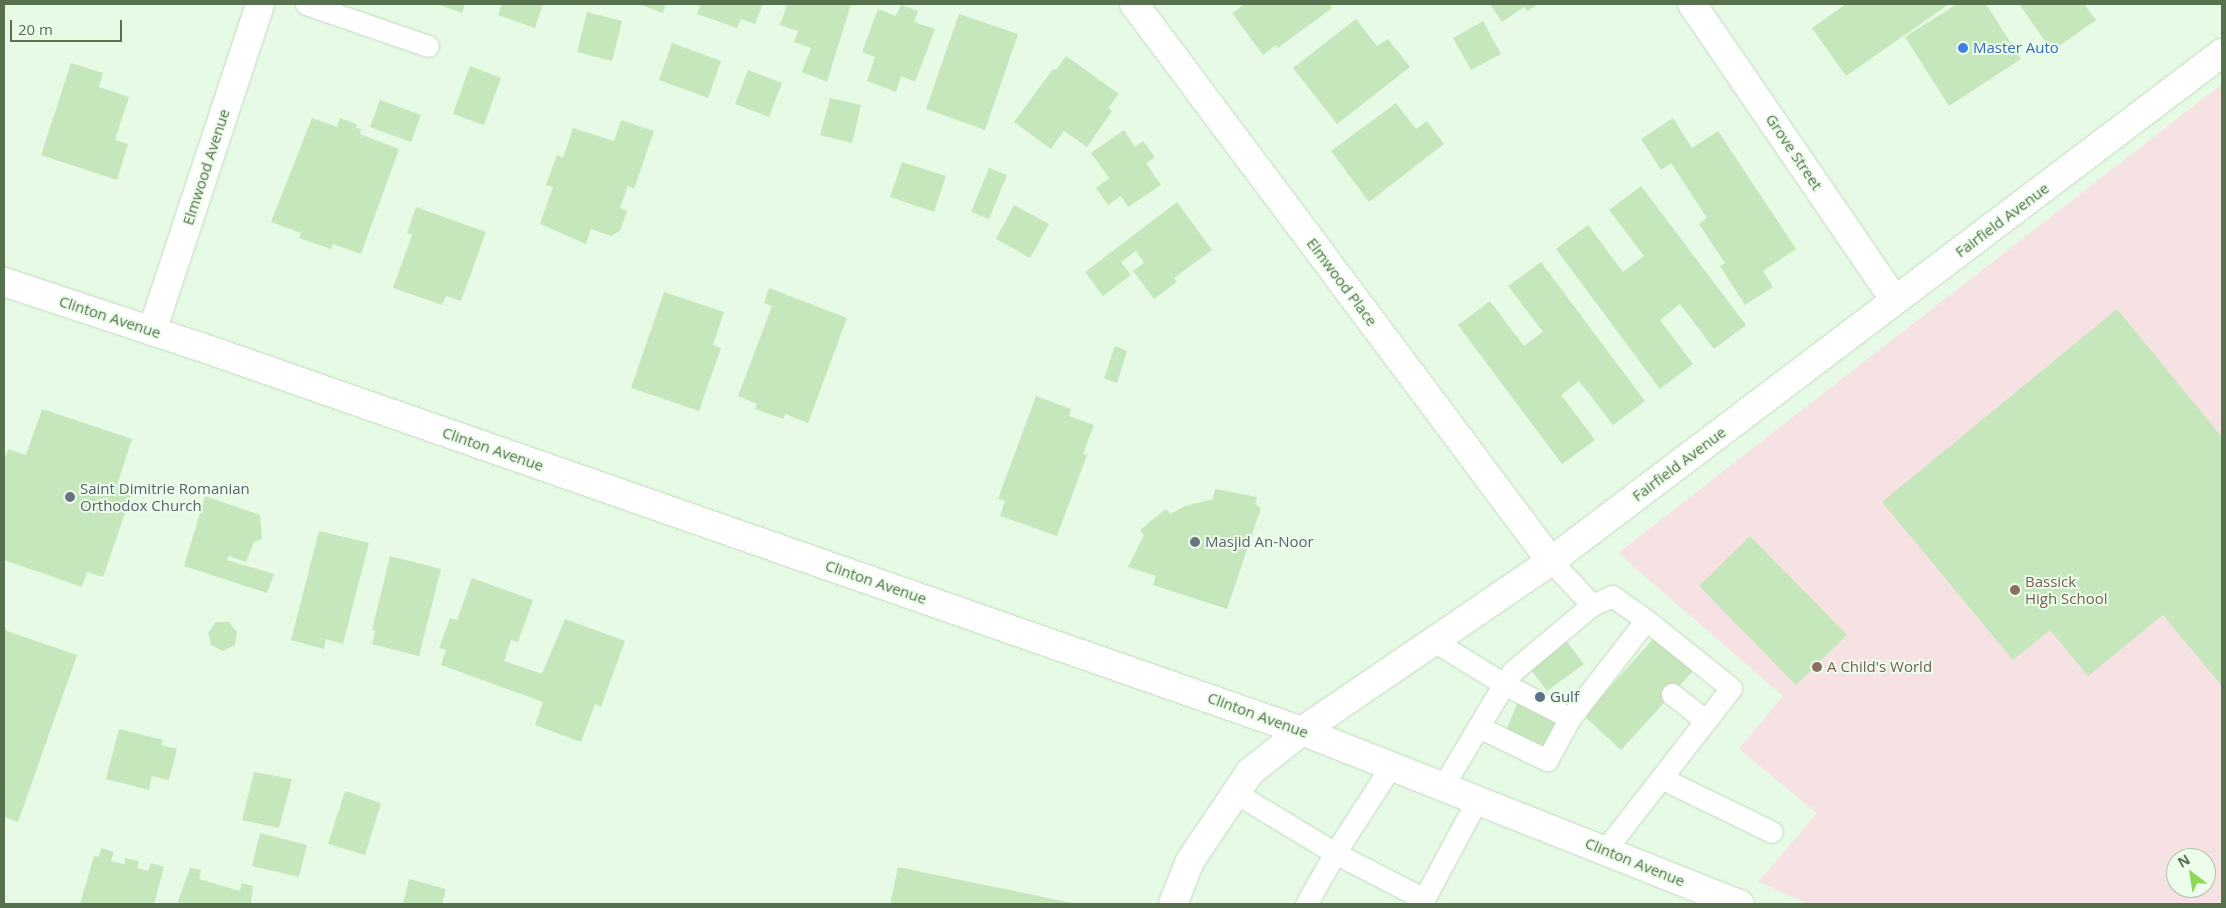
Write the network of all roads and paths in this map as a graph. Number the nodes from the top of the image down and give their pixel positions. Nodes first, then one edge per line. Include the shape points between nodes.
1 (260, 4) edge
2 (306, 4) edge
3 (1134, 4) edge
4 (1692, 4) edge
5 (428, 46) dead end
6 (2222, 53) edge
7 (4, 282) edge
8 (1895, 300) junction
9 (152, 331) junction
10 (1551, 561) junction
11 (1592, 604) junction
12 (1646, 620) junction
13 (1434, 641) junction
14 (1504, 684) junction
15 (1672, 694) dead end
16 (1570, 718) junction
17 (1706, 721) junction
18 (1479, 727) junction
19 (1302, 731) junction
20 (1391, 766) junction
21 (1661, 778) junction
22 (1443, 786) junction
23 (1234, 792) junction
24 (1477, 800) junction
25 (1772, 832) dead end
26 (1605, 850) junction
27 (1336, 854) junction
28 (1174, 904) edge
29 (1306, 904) edge
30 (1740, 904) edge

1 - 9 main road, Elmwood Avenue
2 - 5 lane
3 - 10 main road, Elmwood Place
4 - 8 main road, Grove Street
6 - 8 main road, Fairfield Avenue
7 - 9 main road, Clinton Avenue
8 - 10 main road, Fairfield Avenue
9 - 19 main road, Clinton Avenue
10 - 11 lane
10 - 13 main road, Fairfield Avenue
11 - 12 lane via 1612,596
11 - 14 lane via 1513,671
12 - 16 lane via 1626,658
12 - 17 lane via 1731,688
13 - 14 lane
13 - 19 main road, Fairfield Avenue
14 - 16 lane
14 - 18 lane
15 - 17 lane
16 - 18 lane via 1546,760
17 - 21 lane
18 - 22 lane
19 - 20 main road, Clinton Avenue
19 - 23 main road, Fairfield Avenue via 1250,772
20 - 22 main road, Clinton Avenue
20 - 27 lane
21 - 25 lane
21 - 26 lane
22 - 24 main road, Clinton Avenue
23 - 27 lane
23 - 28 main road, Fairfield Avenue via 1190,861
24 - 26 main road, Clinton Avenue
24 - 27 lane via 1424,899
26 - 30 main road, Clinton Avenue
27 - 29 lane

